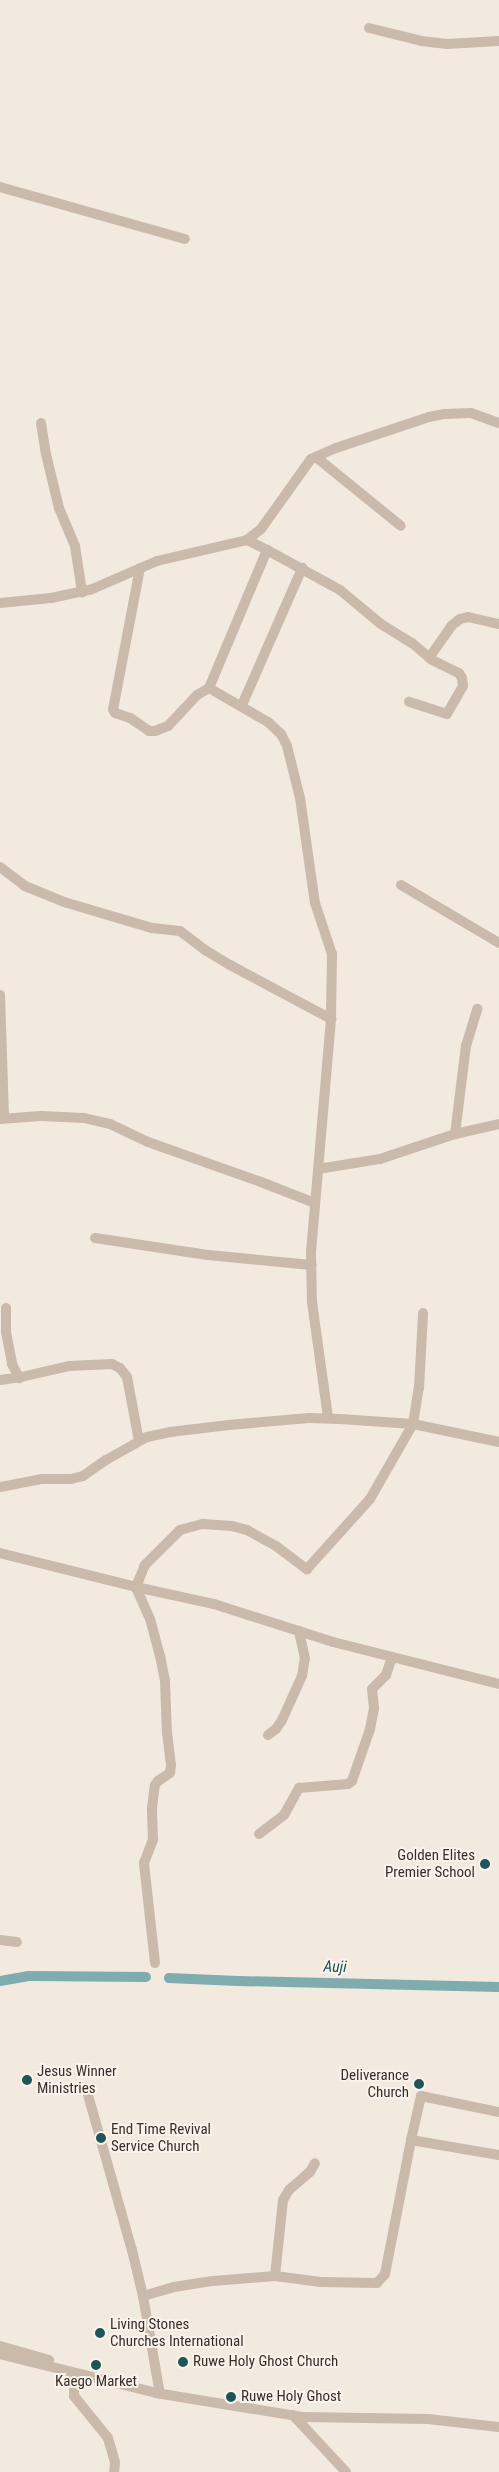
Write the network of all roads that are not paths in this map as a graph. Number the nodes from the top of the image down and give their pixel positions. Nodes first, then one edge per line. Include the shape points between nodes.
1 (369, 28) dead end
2 (499, 41) edge
3 (0, 187) edge
4 (185, 239) dead end
5 (498, 421) edge
6 (41, 423) dead end
7 (316, 457) junction
8 (401, 526) dead end
9 (247, 540) junction
10 (267, 550) junction
11 (140, 568) junction
12 (302, 568) junction
13 (82, 592) junction
14 (0, 603) edge
15 (499, 624) edge
16 (429, 658) junction
17 (209, 688) junction
18 (409, 702) dead end
19 (242, 705) junction
20 (0, 867) edge
21 (401, 885) dead end
22 (499, 943) edge
23 (0, 996) edge
24 (477, 1009) dead end
25 (331, 1020) junction
26 (2, 1119) edge
27 (499, 1124) edge
28 (455, 1134) junction
29 (318, 1169) junction
30 (314, 1203) junction
31 (95, 1238) dead end
32 (312, 1265) junction
33 (6, 1308) dead end
34 (423, 1313) dead end
35 (20, 1378) junction
36 (0, 1380) edge
37 (328, 1418) junction
38 (413, 1424) junction
39 (139, 1441) junction
40 (499, 1442) edge
41 (0, 1487) edge
42 (0, 1553) edge
43 (136, 1587) junction
44 (299, 1631) junction
45 (392, 1658) junction
46 (499, 1684) edge
47 (268, 1735) dead end
48 (259, 1834) dead end
49 (0, 1940) edge
50 (17, 1942) dead end
51 (155, 1962) dead end
52 (88, 2095) dead end
53 (499, 2112) edge
54 (411, 2140) junction
55 (499, 2155) edge
56 (315, 2163) dead end
57 (275, 2276) junction
58 (143, 2296) junction
59 (0, 2346) edge
60 (0, 2354) edge
61 (49, 2360) dead end
62 (74, 2374) junction
63 (160, 2394) junction
64 (293, 2415) junction
65 (499, 2427) edge
66 (114, 2472) edge
67 (346, 2472) edge

1 - 2 street via 447,44
3 - 4 street
5 - 7 street via 471,413 429,417
6 - 13 street via 57,500 75,546
7 - 8 street
7 - 9 street via 297,477 262,530
9 - 10 street
9 - 11 street
10 - 12 street
10 - 17 street
11 - 13 street
11 - 17 street via 113,709 115,713 130,718 149,731 161,730 197,695
12 - 16 street via 340,590
12 - 19 street
13 - 14 street
15 - 16 street via 477,618 460,618 450,626
16 - 18 street via 459,674 463,686 447,714
17 - 19 street
19 - 25 street via 281,734 288,746 300,798 315,903 332,954
20 - 25 street via 25,886 64,902 152,928 180,931 230,965
21 - 22 street
23 - 26 street
24 - 28 street via 464,1054
25 - 29 street
26 - 30 street via 84,1118 110,1124 148,1142
27 - 28 street
28 - 29 street via 380,1159
29 - 30 street
30 - 32 street
31 - 32 street via 199,1254
32 - 37 street via 318,1351
33 - 35 street via 6,1332 12,1364
34 - 38 street via 419,1388
35 - 36 street
35 - 39 street via 69,1366 107,1363 120,1368 127,1377
37 - 38 street
37 - 39 street via 170,1432
38 - 40 street
38 - 43 street via 370,1499 307,1569 247,1530 203,1524 180,1530 145,1564
39 - 41 street via 84,1476
42 - 43 street
43 - 44 street via 214,1604
43 - 51 street via 150,1619 160,1656 172,1765 170,1773 155,1785 153,1840 144,1863
44 - 45 street
44 - 47 street via 305,1658 302,1676 282,1720
45 - 46 street
45 - 48 street via 386,1675 372,1689 374,1708 370,1729 352,1781 299,1788 284,1814
49 - 50 street
52 - 58 street
53 - 54 street via 421,2096
54 - 55 street
54 - 57 street via 385,2274 381,2280 368,2284
56 - 57 street via 283,2200
57 - 58 street via 213,2281
58 - 63 street
59 - 61 street
60 - 62 street
62 - 63 street
62 - 66 street via 74,2396 108,2438 115,2463
63 - 64 street
64 - 65 street via 428,2419
64 - 67 street

